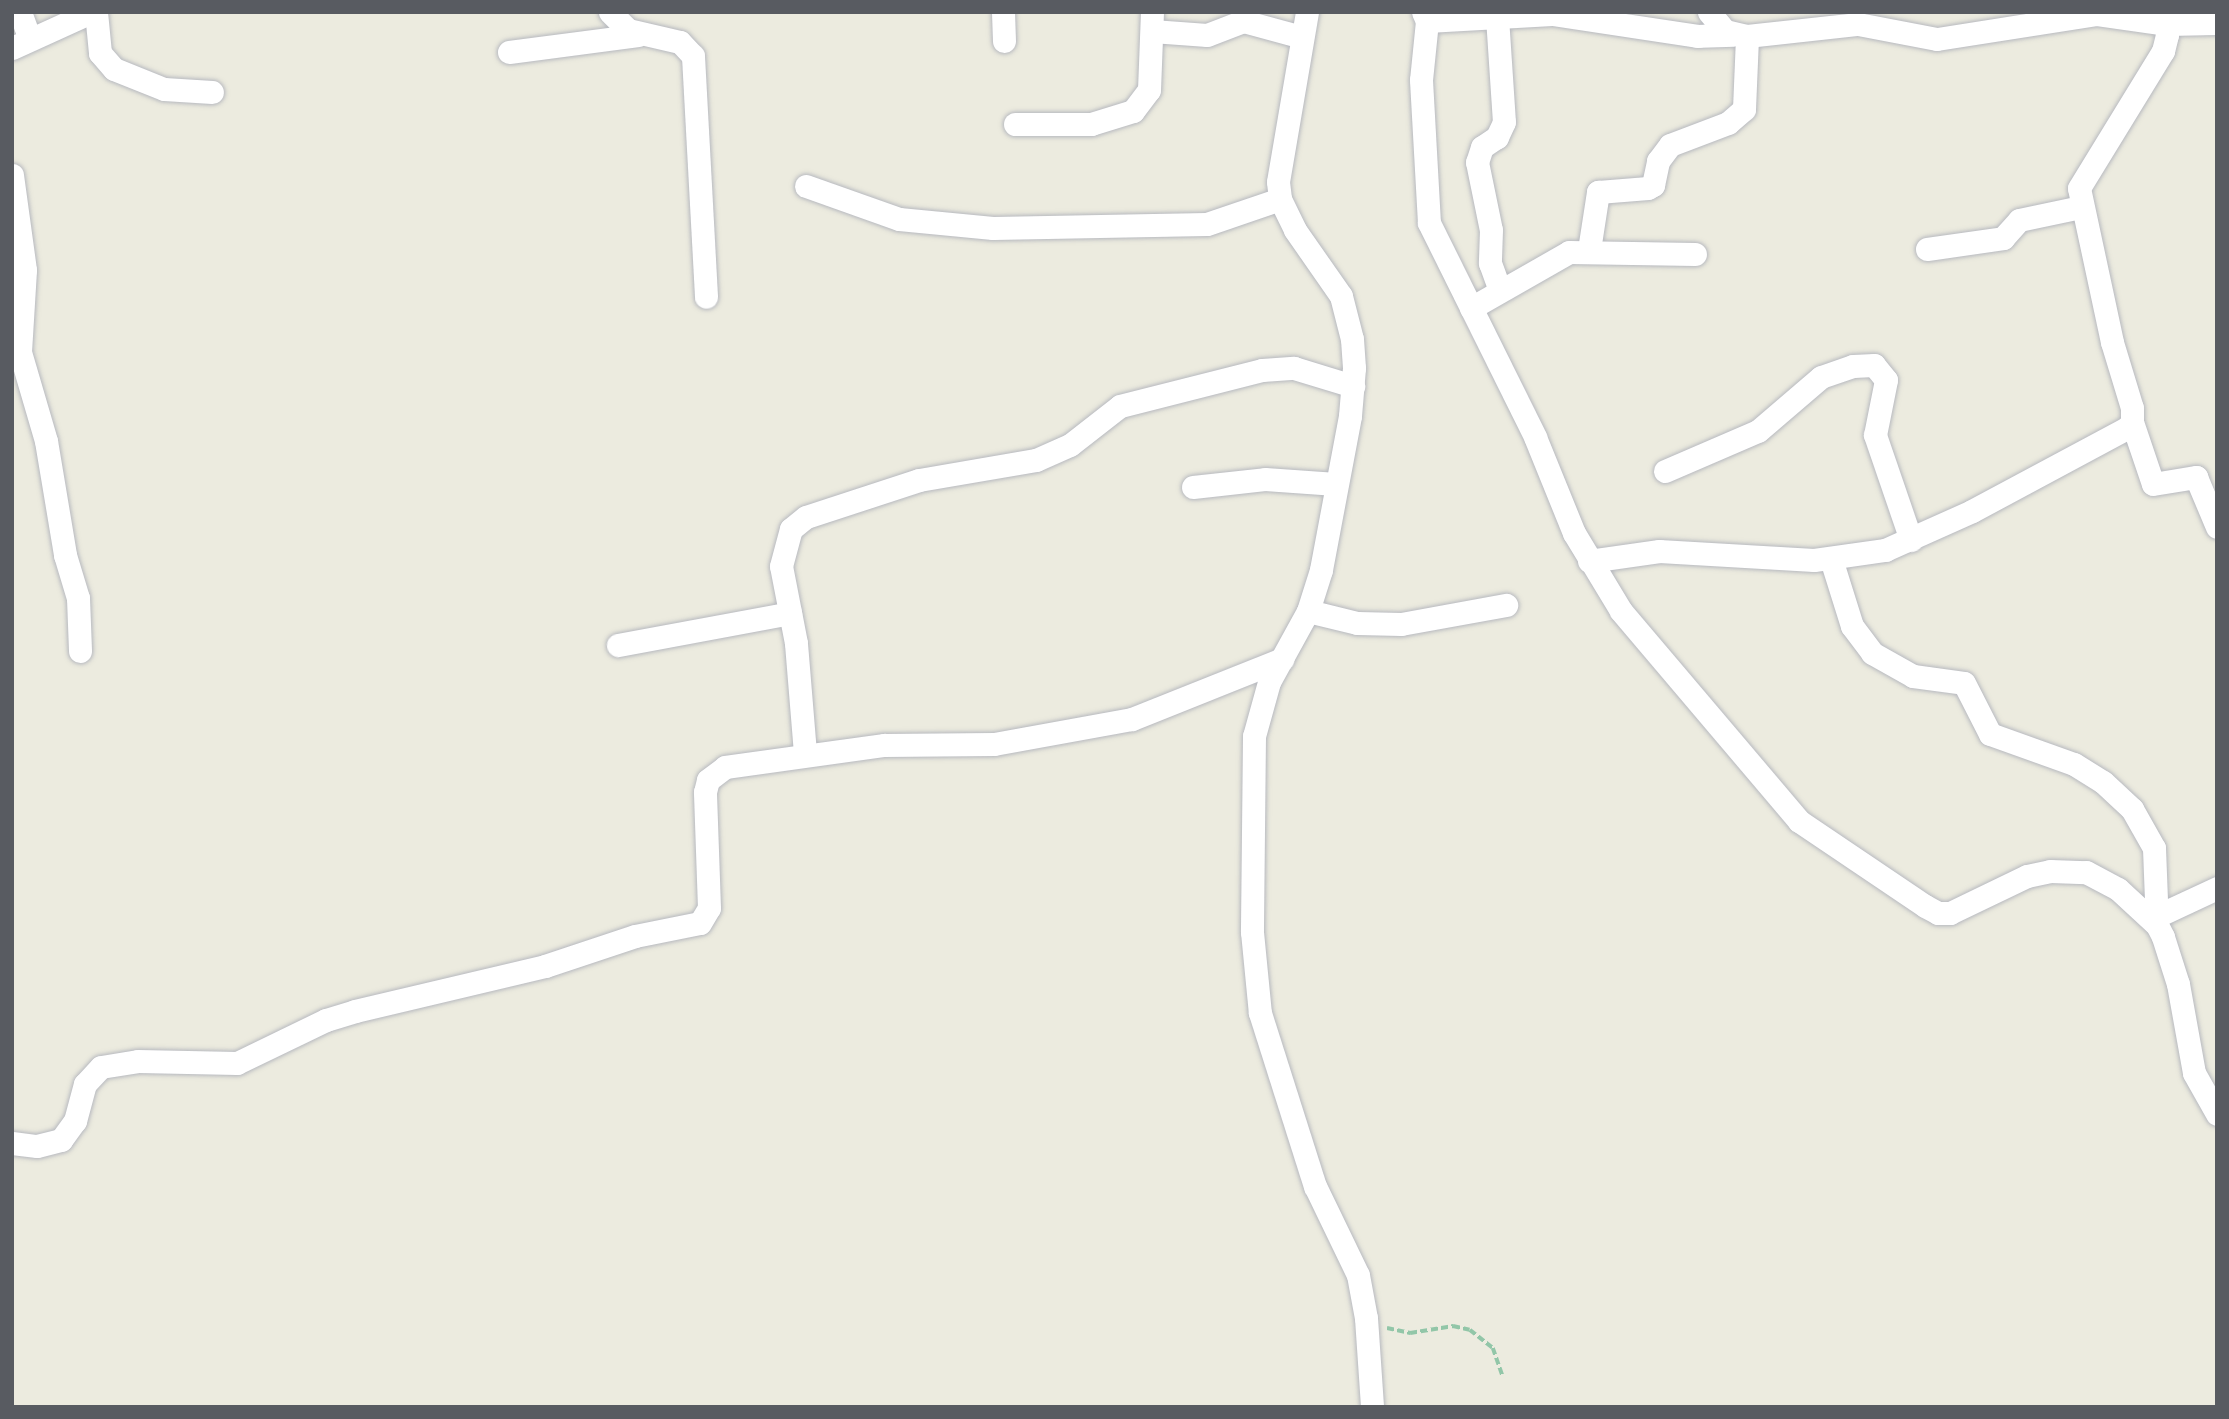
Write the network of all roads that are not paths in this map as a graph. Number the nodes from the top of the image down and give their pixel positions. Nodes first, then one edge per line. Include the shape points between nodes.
1 (20, 12) edge
2 (90, 12) edge
3 (96, 12) edge
4 (610, 12) edge
5 (1003, 12) edge
6 (1307, 12) edge
7 (1709, 12) edge
8 (1425, 17) edge
9 (1497, 17) junction
10 (2165, 18) edge
11 (1152, 22) edge
12 (2217, 23) edge
13 (638, 35) junction
14 (1740, 36) junction
15 (1302, 37) junction
16 (1004, 41) dead end
17 (21, 44) edge
18 (509, 52) dead end
19 (212, 92) dead end
20 (1015, 124) dead end
21 (12, 174) edge
22 (806, 186) dead end
23 (1280, 200) junction
24 (2081, 207) junction
25 (1927, 249) dead end
26 (1589, 250) junction
27 (1695, 254) dead end
28 (1500, 290) junction
29 (706, 297) dead end
30 (1471, 308) junction
31 (1353, 386) junction
32 (2132, 422) junction
33 (1665, 471) dead end
34 (1336, 484) junction
35 (1193, 487) dead end
36 (2217, 527) edge
37 (1911, 540) junction
38 (1831, 559) junction
39 (1589, 561) junction
40 (1506, 604) dead end
41 (1308, 611) junction
42 (790, 613) junction
43 (618, 645) dead end
44 (80, 651) dead end
45 (1282, 659) junction
46 (805, 753) junction
47 (2215, 896) edge
48 (2157, 920) junction
49 (2217, 1114) edge
50 (12, 1143) edge
51 (1372, 1407) edge

1 - 17 street
2 - 17 street
3 - 19 street via 100,53 114,69 164,89
4 - 13 street
5 - 16 street
6 - 15 street
7 - 14 street via 1716,24
8 - 9 street
8 - 30 street via 1421,80 1425,209 1432,233
9 - 14 street via 1579,16 1697,36
9 - 28 street via 1504,122 1497,137 1482,147 1477,162 1491,230 1490,263
10 - 12 street
10 - 14 street via 2097,14 1937,39 1858,24
10 - 24 street via 2163,51 2082,178
11 - 15 street via 1207,35 1243,21
11 - 20 street via 1149,90 1133,111 1091,124
13 - 18 street
13 - 29 street via 680,42 693,56
14 - 26 street via 1744,109 1728,123 1670,145 1648,188 1598,192
15 - 23 street via 1278,182
21 - 44 street via 25,270 20,352 46,441 65,555 78,598
22 - 23 street via 899,219 993,228 1207,224
23 - 31 street via 1341,296 1352,339
24 - 25 street via 2019,219 2003,238
24 - 32 street
26 - 27 street
26 - 28 street via 1550,260
28 - 30 street
30 - 39 street
31 - 34 street
31 - 42 street via 1294,368 1262,370 1121,406 1069,445 1036,460 919,480 823,509 791,529 782,552
32 - 36 street via 2153,484 2196,477
32 - 37 street via 2119,433
33 - 37 street via 1758,431 1821,377 1853,366 1874,365 1886,380 1875,435
34 - 35 street via 1265,479
34 - 41 street via 1321,570
37 - 38 street via 1885,550
38 - 39 street via 1659,551
38 - 48 street via 1852,626 1872,653 1913,676 1964,683 1990,734 2074,764 2103,782 2132,809 2154,848
39 - 48 street via 1643,640 1799,821 1925,906 1938,914 1950,913 2027,876 2066,870 2101,877
40 - 41 street via 1401,624 1357,623
41 - 45 street
42 - 43 street
42 - 46 street
45 - 46 street via 1132,719 994,744
45 - 51 street via 1261,704 1254,736 1255,980 1260,1013 1309,1167 1358,1275
46 - 50 street via 725,767 708,780 709,908 706,917 693,927 635,936 545,966 355,1011 237,1063 138,1061 101,1067 85,1083 75,1121 61,1140 37,1146
47 - 48 street
48 - 49 street via 2178,984 2194,1073

